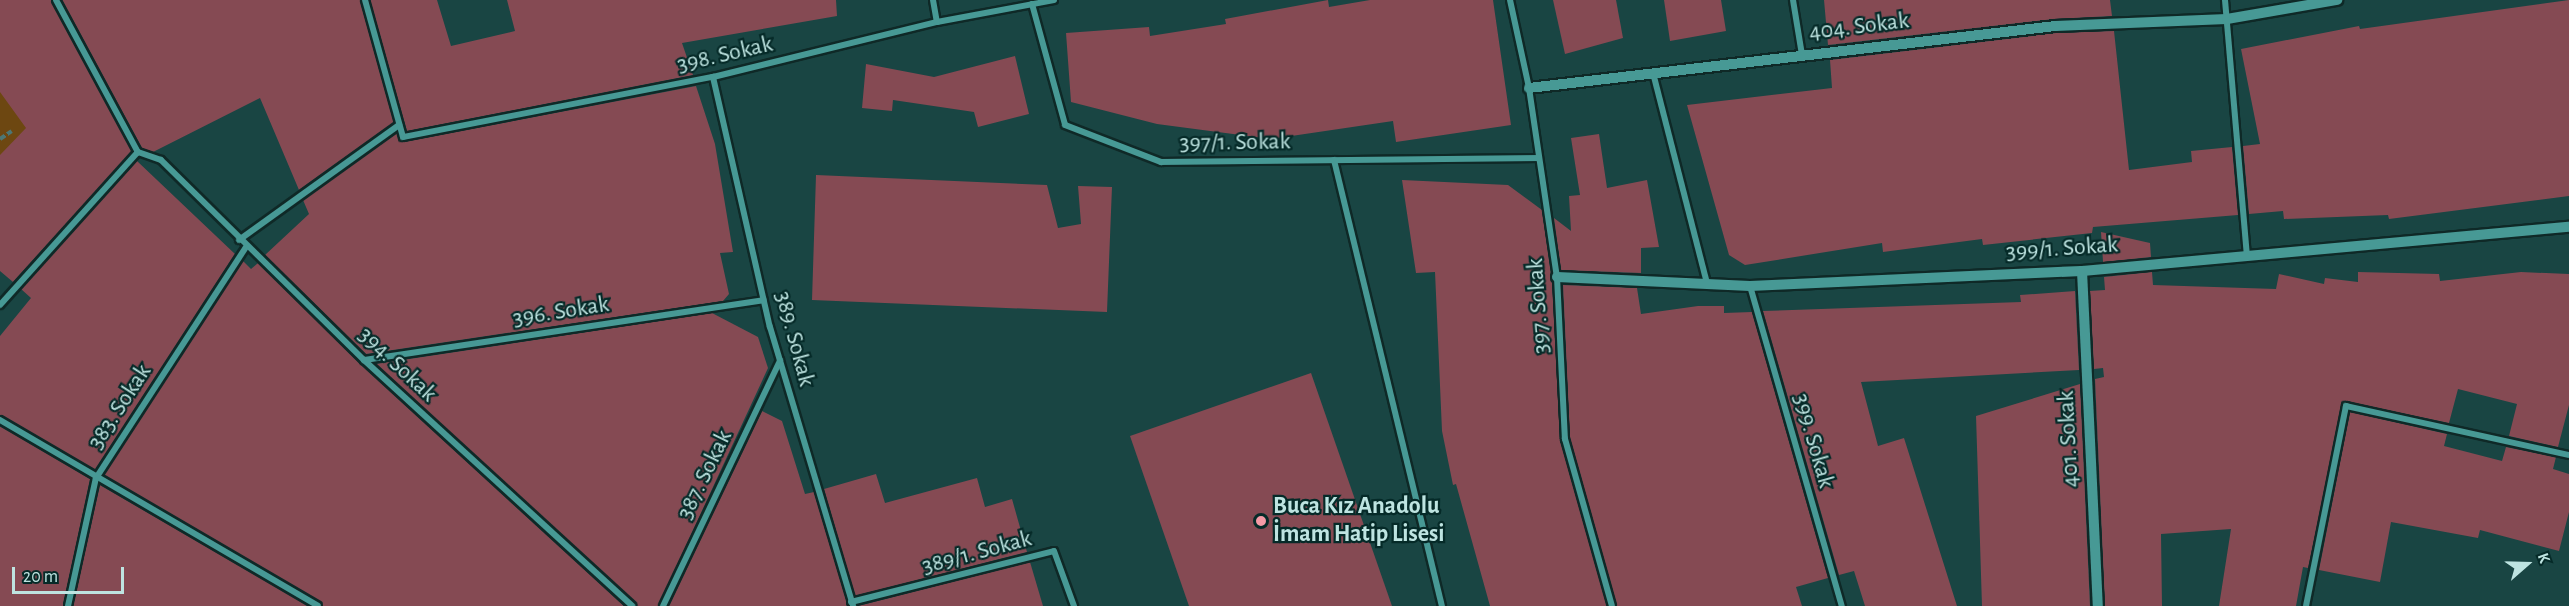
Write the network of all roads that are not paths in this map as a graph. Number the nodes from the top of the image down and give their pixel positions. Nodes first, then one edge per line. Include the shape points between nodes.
1 (56, 0) edge
2 (365, 0) edge
3 (933, 0) edge
4 (1054, 0) edge
5 (1510, 0) edge
6 (1793, 0) edge
7 (2225, 0) edge
8 (2337, 0) edge
9 (1032, 4) junction
10 (2227, 19) junction
11 (938, 22) junction
12 (1802, 54) junction
13 (1653, 73) junction
14 (713, 78) junction
15 (1529, 88) junction
16 (399, 125) junction
17 (138, 152) junction
18 (1538, 158) junction
19 (1334, 160) junction
20 (2569, 227) edge
21 (239, 240) junction
22 (246, 246) junction
23 (2247, 256) junction
24 (2082, 271) junction
25 (1557, 277) junction
26 (1707, 284) junction
27 (1750, 286) junction
28 (764, 300) junction
29 (0, 305) edge
30 (364, 360) junction
31 (780, 360) junction
32 (0, 420) edge
33 (2569, 455) edge
34 (96, 478) junction
35 (852, 604) edge
36 (68, 606) edge
37 (318, 606) edge
38 (632, 606) edge
39 (663, 606) edge
40 (1074, 606) edge
41 (1442, 606) edge
42 (1612, 606) edge
43 (1842, 606) edge
44 (2098, 606) edge
45 (2306, 606) edge

1 - 17 street
2 - 16 street
3 - 11 street
4 - 9 street, 398. Sokak
5 - 15 street, 397. Sokak
6 - 12 street
7 - 10 street
8 - 10 street, 404. Sokak
9 - 11 street, 398. Sokak
9 - 19 street, 397/1. Sokak via 1065,125 1161,162
10 - 12 street, 404. Sokak via 2055,26
10 - 23 street
11 - 14 street, 398. Sokak
12 - 13 street, 404. Sokak
13 - 15 street, 404. Sokak
13 - 26 street
14 - 16 street, 398. Sokak via 402,137
14 - 28 street, 389. Sokak
15 - 18 street, 397. Sokak
16 - 21 street
17 - 21 street, 394. Sokak via 162,160
17 - 29 street
18 - 19 street, 397/1. Sokak
18 - 25 street, 397. Sokak
19 - 41 street
20 - 23 street, 399/1. Sokak
21 - 22 street, 394. Sokak
22 - 30 street, 394. Sokak
22 - 34 street, 383. Sokak
23 - 24 street, 399/1. Sokak
24 - 27 street, 399/1. Sokak
24 - 44 street, 401. Sokak
25 - 26 street, 399/1. Sokak
25 - 42 street, 397. Sokak via 1565,439
26 - 27 street, 399/1. Sokak
27 - 43 street, 399. Sokak
28 - 30 street, 396. Sokak
28 - 31 street, 389. Sokak
30 - 38 street, 394. Sokak
31 - 35 street, 389. Sokak
31 - 39 street, 387. Sokak
32 - 34 street
33 - 45 street via 2346,406
34 - 36 street, 383. Sokak
34 - 37 street
35 - 40 street, 389/1. Sokak via 1054,551

